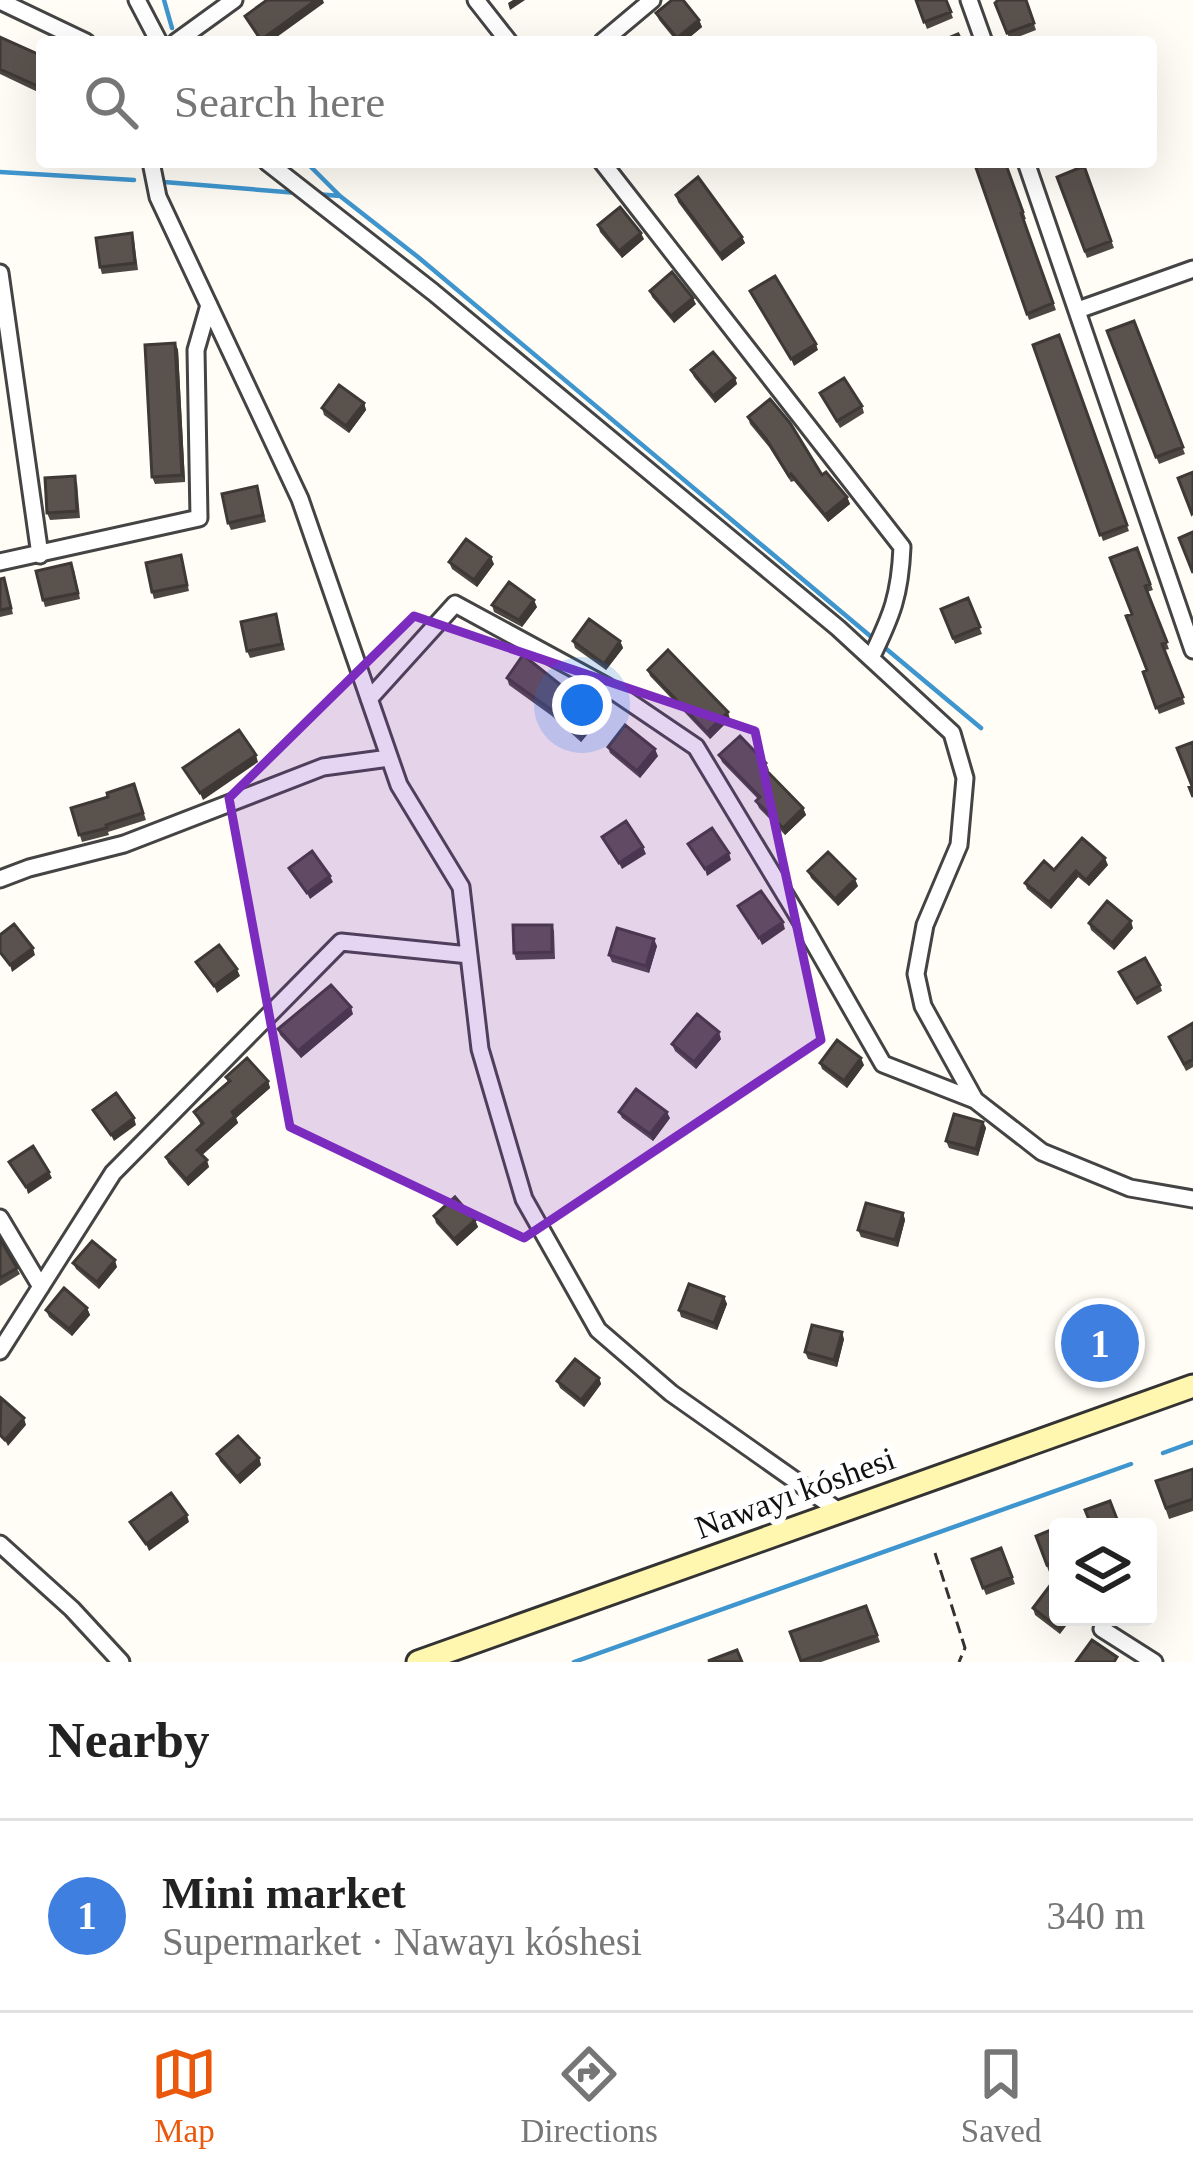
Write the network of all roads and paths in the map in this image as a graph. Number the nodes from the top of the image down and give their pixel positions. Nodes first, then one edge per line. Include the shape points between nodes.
1 (136, 0) edge
2 (234, 0) edge
3 (476, 0) edge
4 (652, 0) edge
5 (969, 0) edge
6 (0, 1) edge
7 (73, 36) edge
8 (156, 36) edge
9 (184, 36) edge
10 (503, 36) edge
11 (609, 36) edge
12 (982, 36) edge
13 (152, 168) edge
14 (275, 168) edge
15 (607, 168) edge
16 (1028, 168) edge
17 (1193, 269) edge
18 (0, 273) edge
19 (209, 305) junction
20 (1078, 310) junction
21 (40, 555) junction
22 (0, 562) edge
23 (1193, 650) edge
24 (871, 658) junction
25 (369, 699) junction
26 (389, 758) junction
27 (0, 879) edge
28 (469, 955) junction
29 (975, 1100) junction
30 (1193, 1198) edge
31 (0, 1218) edge
32 (41, 1287) junction
33 (0, 1352) edge
34 (1193, 1386) edge
35 (840, 1513) junction
36 (0, 1544) edge
37 (935, 1553) dead end
38 (1102, 1628) dead end
39 (121, 1662) edge
40 (418, 1662) edge
41 (959, 1662) edge
42 (1154, 1662) edge

1 - 8 street
2 - 9 street
3 - 10 street
4 - 11 street
5 - 12 street
6 - 7 street
13 - 19 street
14 - 24 street
15 - 24 street via 902,547 893,613
16 - 20 street
17 - 20 street
18 - 21 street
19 - 21 street via 196,350 199,518
19 - 25 street via 301,499
20 - 23 street
21 - 22 street
24 - 29 street via 952,734 965,778 958,845 925,925 916,974 923,1006
25 - 26 street
25 - 29 street via 455,604 605,686 696,747 883,1064
26 - 27 street via 322,767 124,844
26 - 28 street via 461,887
28 - 32 street via 341,942 113,1173
28 - 35 street via 480,1049 524,1199 598,1330 671,1393
29 - 30 street via 1042,1152 1130,1188
31 - 32 street
32 - 33 street
34 - 35 main road, Nawayı kóshesi
35 - 40 main road, Nawayı kóshesi
36 - 39 street
37 - 41 path via 964,1648
38 - 42 street

